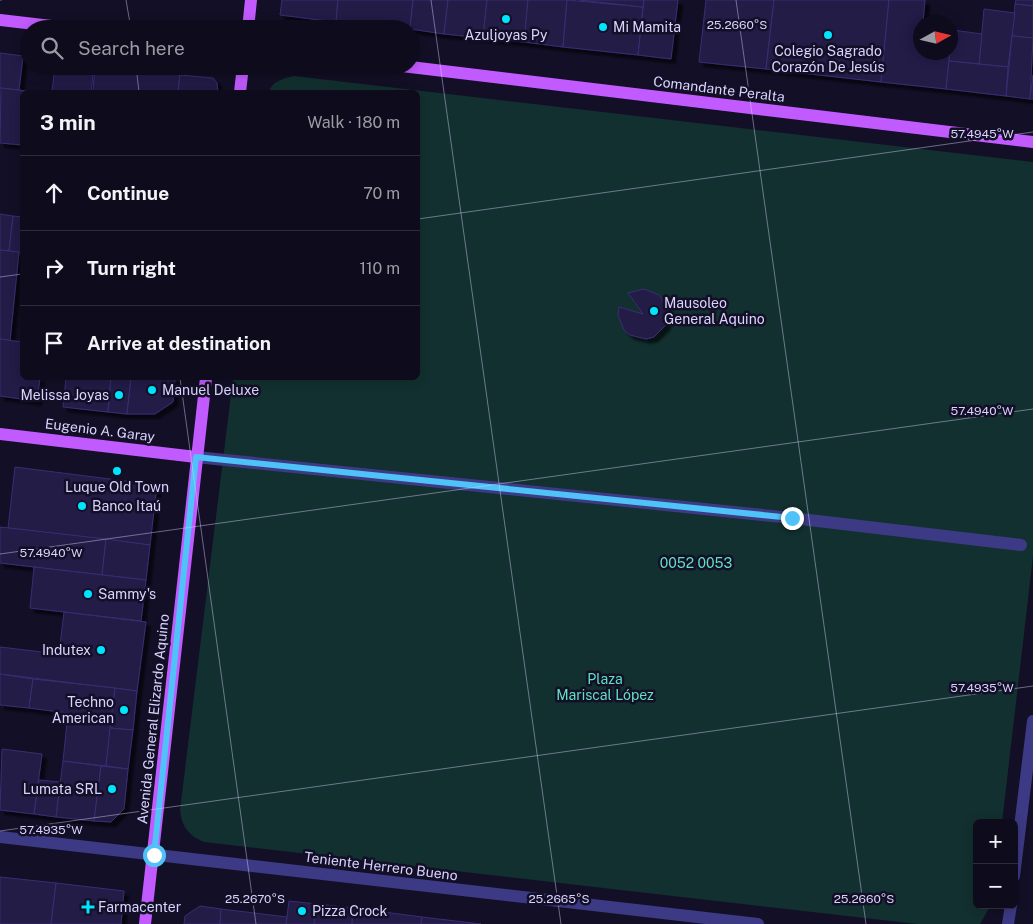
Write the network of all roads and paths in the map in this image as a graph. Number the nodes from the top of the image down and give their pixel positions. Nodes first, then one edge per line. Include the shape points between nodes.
1 (251, 0) edge
2 (0, 20) edge
3 (249, 20) edge
4 (20, 22) edge
5 (420, 68) edge
6 (242, 75) edge
7 (240, 90) edge
8 (1033, 142) edge
9 (206, 380) edge
10 (0, 434) edge
11 (196, 457) junction
12 (1021, 545) dead end
13 (1033, 721) edge
14 (0, 837) edge
15 (154, 855) junction
16 (1015, 864) edge
17 (1010, 909) edge
18 (145, 924) edge
19 (758, 924) edge
20 (1008, 924) edge

1 - 3 main road
2 - 4 main road
5 - 8 main road, Comandante Peralta
6 - 7 main road
9 - 11 main road, Avenida General Elizardo Aquino
10 - 11 main road, Eugenio A. Garay
11 - 12 street via 792,518
11 - 15 main road, Avenida General Elizardo Aquino
13 - 16 street
14 - 15 street, Teniente Herrero Bueno
15 - 18 main road, Avenida General Elizardo Aquino
15 - 19 street, Teniente Herrero Bueno
17 - 20 street

